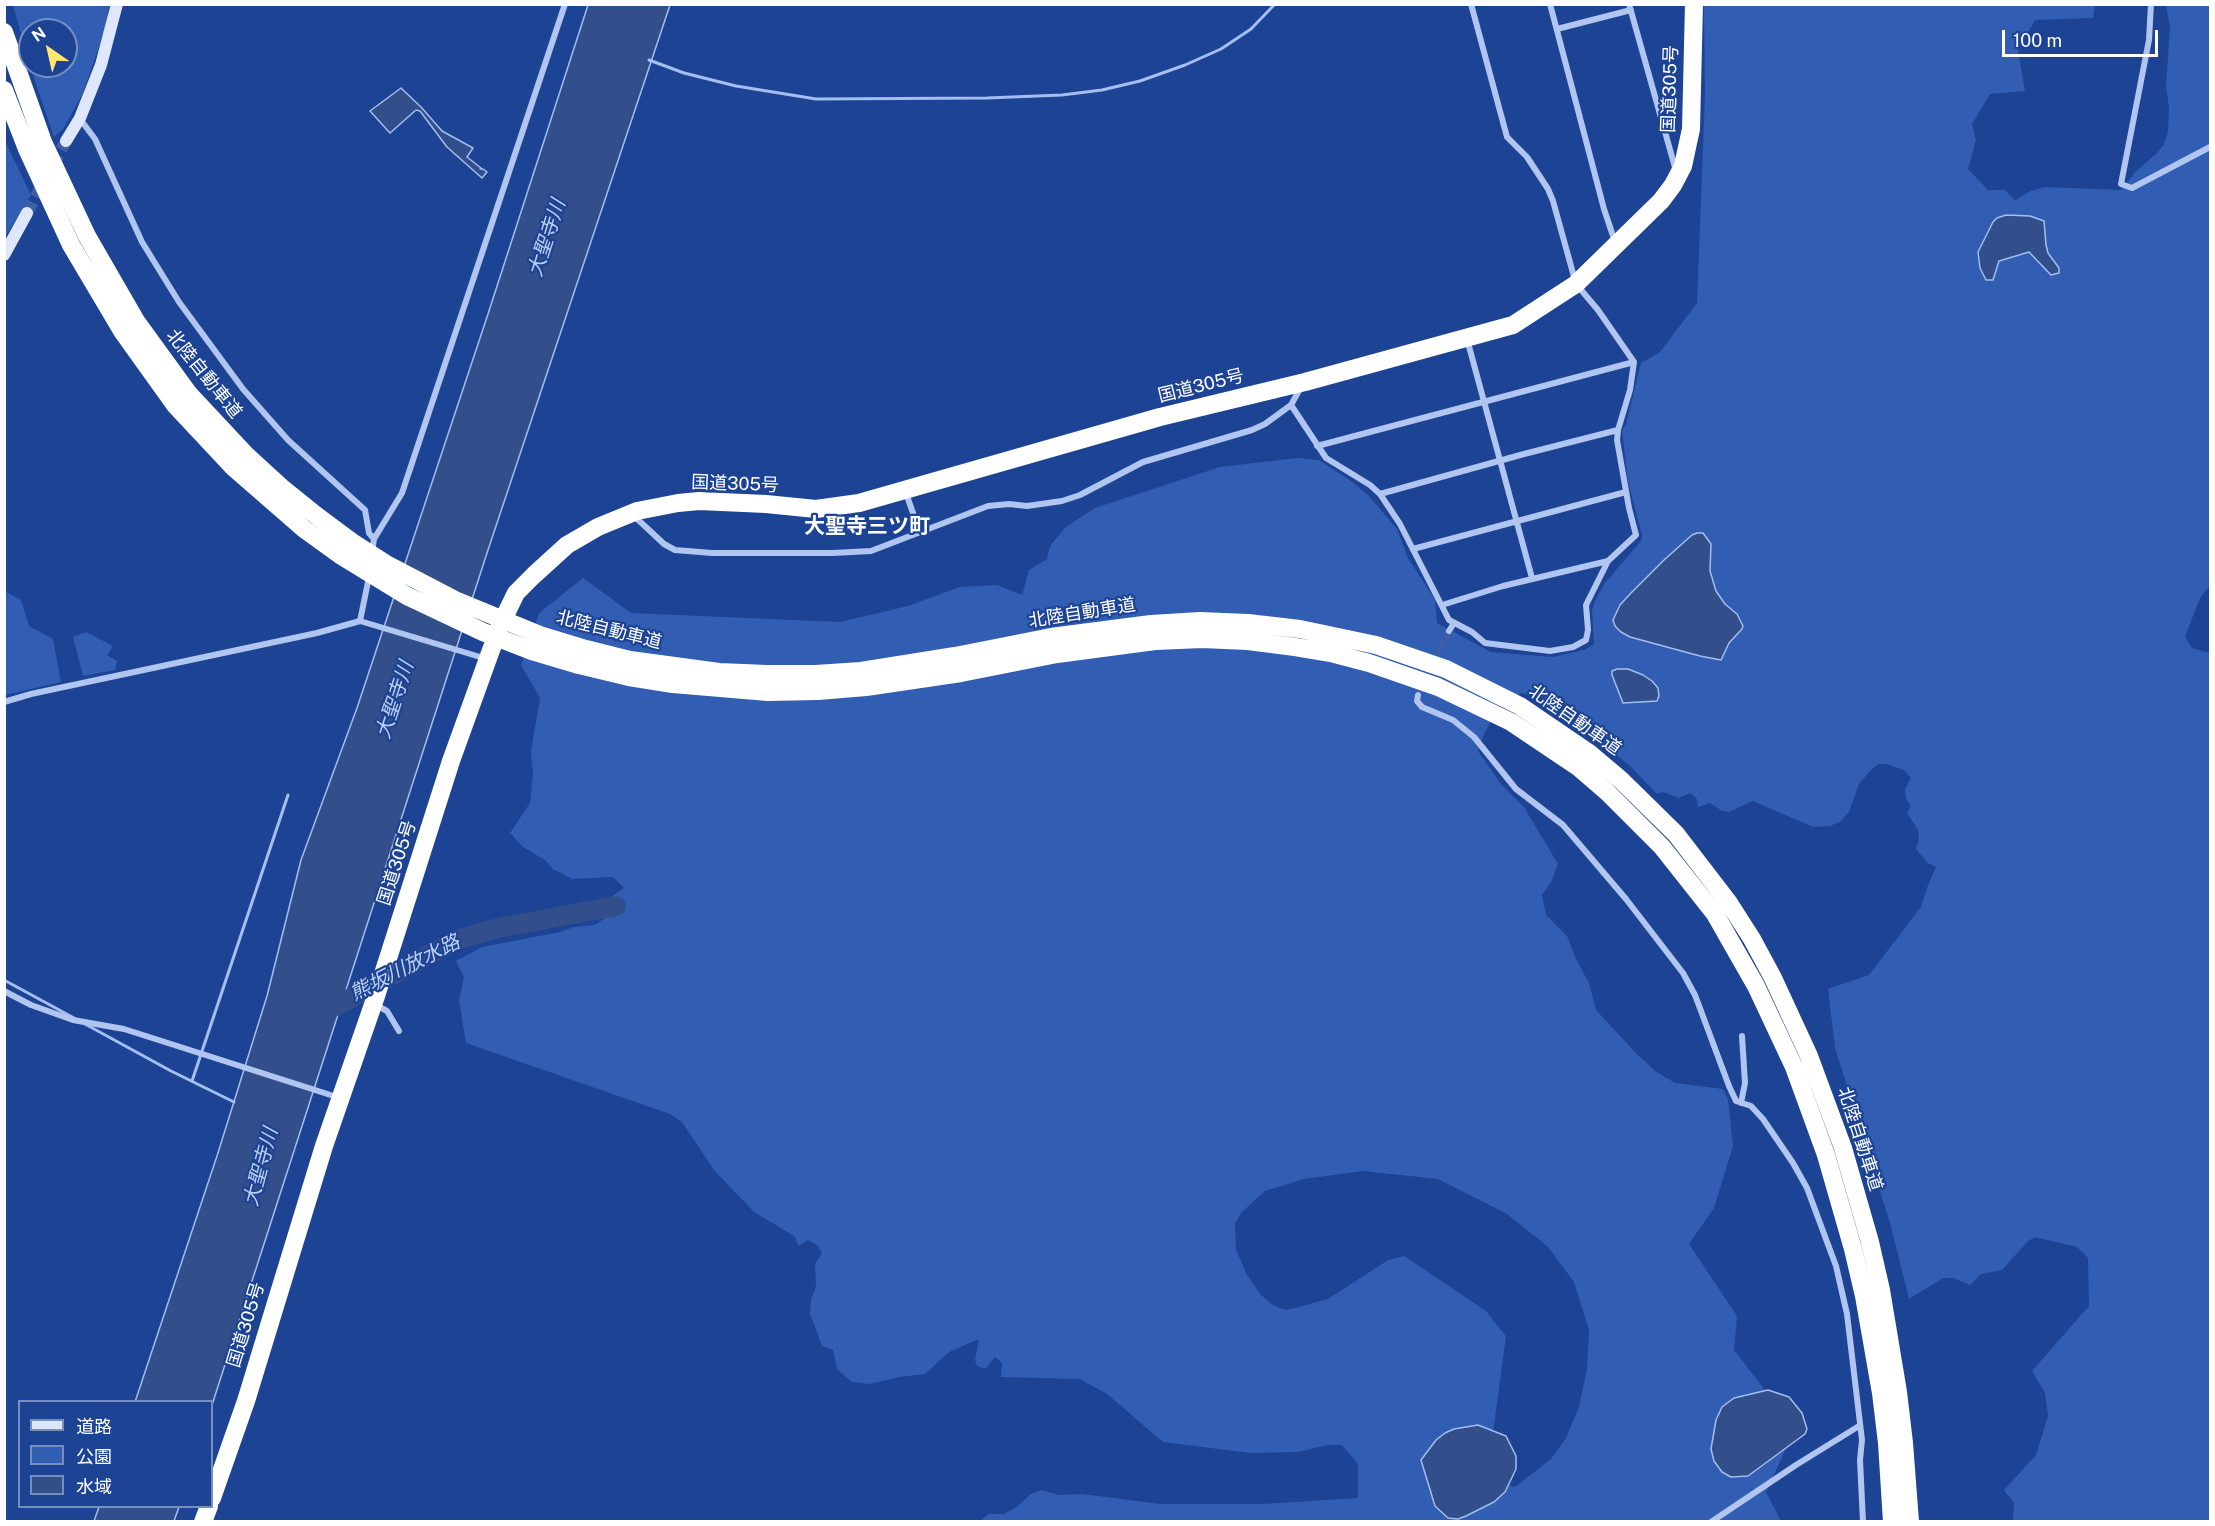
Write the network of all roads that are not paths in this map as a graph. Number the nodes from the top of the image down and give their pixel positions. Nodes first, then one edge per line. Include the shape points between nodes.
1 (117, 4) edge
2 (565, 4) edge
3 (1470, 4) edge
4 (1550, 4) edge
5 (1694, 4) edge
6 (2151, 4) edge
7 (1630, 7) edge
8 (1557, 29) junction
9 (4, 32) edge
10 (4, 90) edge
11 (80, 118) junction
12 (66, 141) tunnel mouth
13 (2211, 147) edge
14 (1678, 176) junction
15 (27, 213) tunnel mouth
16 (1616, 246) junction
17 (4, 255) edge
18 (1576, 284) junction
19 (1467, 338) junction
20 (1634, 362) junction
21 (1305, 382) junction
22 (1484, 402) junction
23 (1291, 405) junction
24 (1618, 430) junction
25 (1317, 447) junction
26 (1499, 461) junction
27 (240, 462) junction
28 (905, 490) junction
29 (1626, 492) junction
30 (1380, 494) junction
31 (630, 514) junction
32 (1515, 521) junction
33 (920, 533) junction
34 (374, 539) junction
35 (1413, 549) junction
36 (1608, 561) junction
37 (1532, 578) junction
38 (1442, 605) junction
39 (360, 621) junction
40 (1454, 623) junction
41 (1449, 631) tunnel mouth
42 (536, 643) junction
43 (482, 658) junction
44 (1418, 695) dead end
45 (4, 702) edge
46 (4, 991) edge
47 (375, 1000) junction
48 (399, 1031) dead end
49 (1742, 1036) dead end
50 (341, 1099) junction
51 (1741, 1103) junction
52 (1859, 1426) junction
53 (213, 1495) edge
54 (1711, 1521) edge
55 (1863, 1521) edge
56 (1892, 1521) edge
57 (1910, 1521) edge

1 - 11 main road via 101,65
2 - 34 street via 402,493
3 - 18 street via 1507,137 1534,166 1548,189
4 - 8 street
5 - 14 highway, 国道305号 via 1691,129
6 - 13 street via 2149,40 2121,184 2132,188
7 - 8 street
7 - 14 street
8 - 16 street
9 - 27 highway, 北陸自動車道 via 43,142 106,272 162,359 217,426
10 - 27 highway, 北陸自動車道 via 50,201 96,290 182,413
11 - 12 main road
11 - 34 street via 95,138 142,242 179,302 243,389 288,440 365,510
14 - 16 highway, 国道305号 via 1661,201
15 - 17 main road
16 - 18 highway, 国道305号
18 - 19 highway, 国道305号 via 1525,319
18 - 20 street
19 - 21 highway, 国道305号
19 - 22 street
20 - 22 street
20 - 24 street
21 - 23 street
21 - 28 highway, 国道305号 via 1160,417
22 - 25 street
22 - 26 street
23 - 25 street
23 - 33 street via 1265,424 1143,462 1080,495 1027,506 988,506
24 - 26 street
24 - 29 street
25 - 30 street via 1326,458
26 - 30 street
26 - 32 street
27 - 42 highway, 北陸自動車道 via 304,530 374,577 444,615
28 - 31 highway, 国道305号 via 827,508 699,501
28 - 33 street
29 - 32 street
29 - 36 street via 1636,535
30 - 35 street
31 - 33 street via 675,550 712,553 871,551
31 - 43 highway, 国道305号 via 567,545 534,575 516,593
32 - 35 street
32 - 37 street
34 - 39 street
35 - 38 street
36 - 37 street
36 - 40 street via 1586,605 1588,630 1586,640 1580,644 1550,651 1485,643
37 - 38 street
38 - 40 street
39 - 43 street
39 - 45 street
40 - 41 street
42 - 56 highway, 北陸自動車道 via 579,665 629,677 768,692 866,687 1155,641 1248,641 1331,653 1404,674 1474,703 1546,744 1627,810 1689,879 1737,950 1781,1037 1811,1110 1854,1249 1881,1393
42 - 57 highway, 北陸自動車道 via 674,667 815,674 907,664 1120,627 1248,622 1338,636 1414,657 1480,685 1555,728 1621,780 1676,834 1752,939 1792,1017 1826,1099 1870,1242 1898,1392
43 - 47 highway, 国道305号
44 - 51 street via 1422,707 1453,720 1474,737 1516,789 1563,825 1626,899 1683,973 1707,1023 1732,1095
46 - 50 street via 74,1020 124,1029
47 - 48 street
47 - 50 highway, 国道305号
49 - 51 street via 1745,1083
50 - 53 highway, 国道305号
51 - 52 street via 1763,1119 1793,1163 1807,1188 1836,1266 1847,1314
52 - 54 street
52 - 55 street

